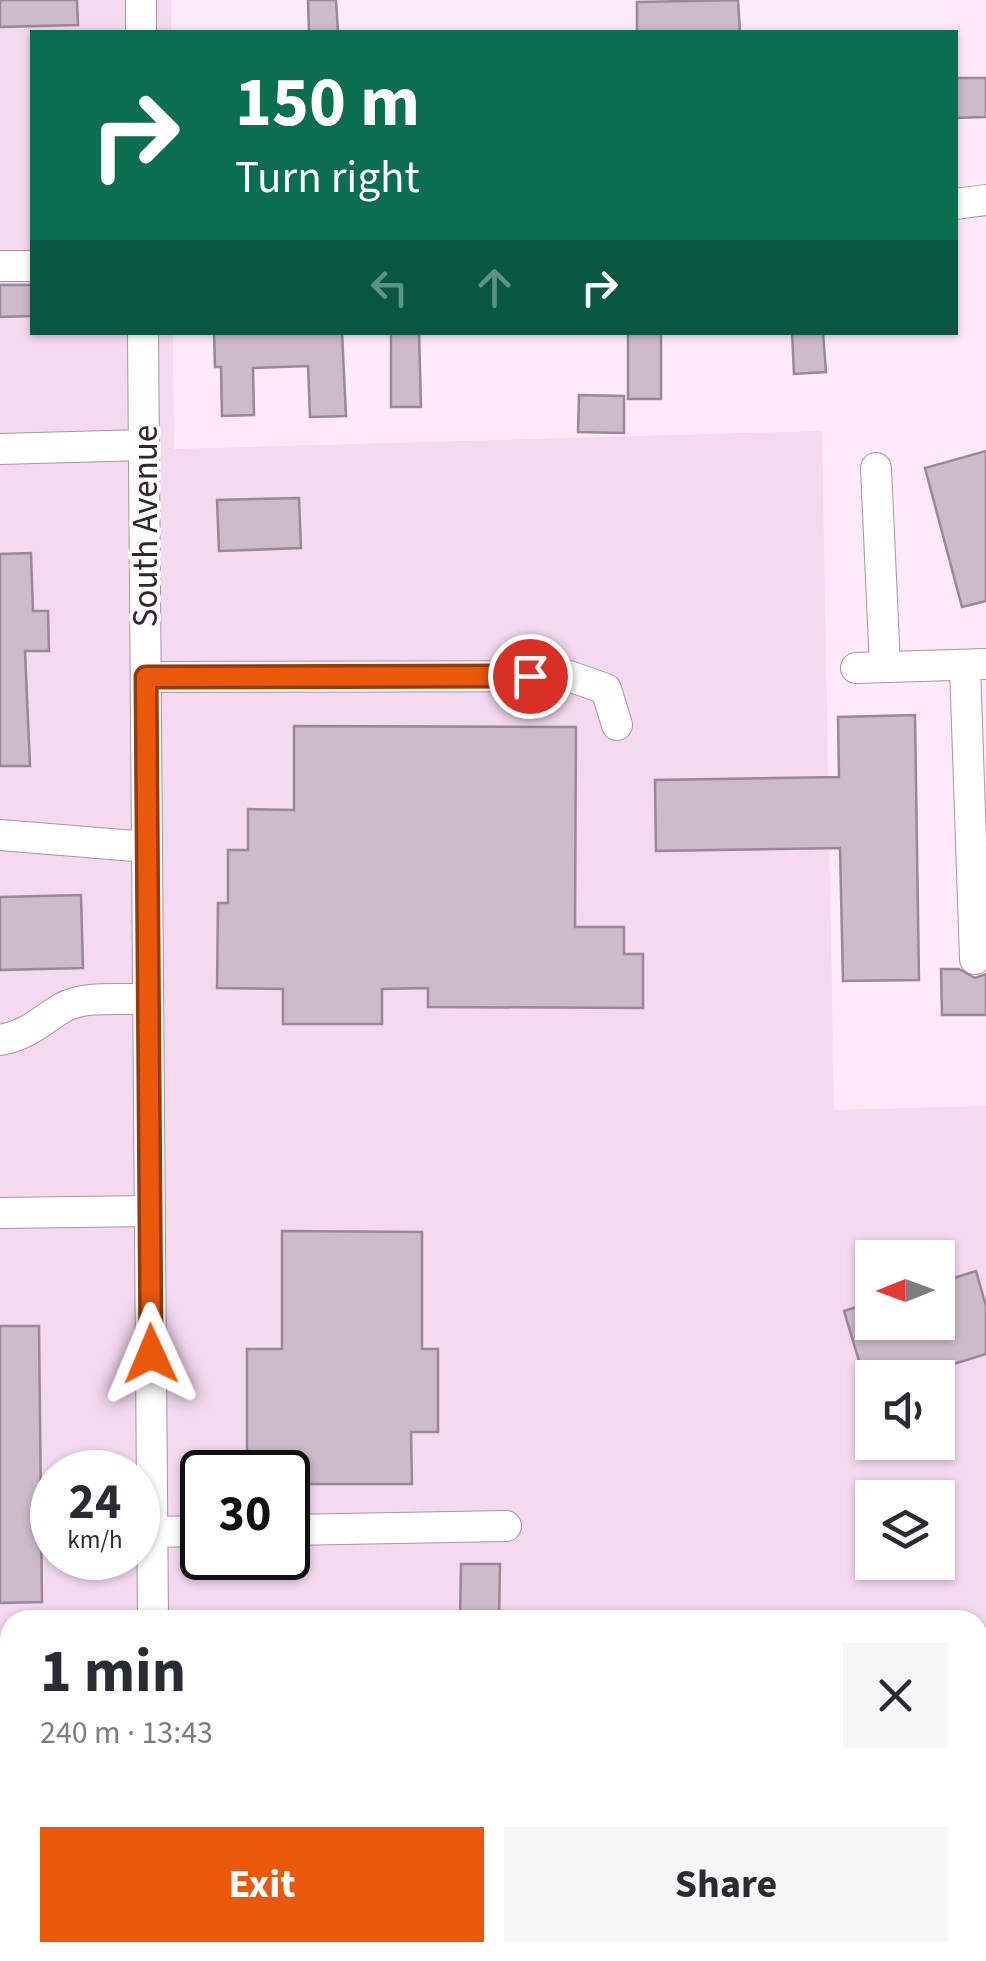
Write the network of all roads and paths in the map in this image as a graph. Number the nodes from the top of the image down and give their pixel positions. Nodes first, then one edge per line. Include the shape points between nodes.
1 (141, 0) edge
2 (141, 30) edge
3 (986, 200) edge
4 (958, 204) edge
5 (0, 266) edge
6 (30, 266) edge
7 (144, 335) edge
8 (144, 445) junction
9 (0, 449) edge
10 (876, 468) dead end
11 (975, 665) edge
12 (146, 677) junction
13 (617, 725) dead end
14 (0, 835) edge
15 (147, 848) junction
16 (975, 959) dead end
17 (148, 999) junction
18 (0, 1040) edge
19 (150, 1211) junction
20 (0, 1214) edge
21 (151, 1450) edge
22 (506, 1526) dead end
23 (310, 1530) edge
24 (152, 1580) edge
25 (152, 1610) edge

1 - 2 street
3 - 4 street
5 - 6 street
7 - 8 street, South Avenue
8 - 9 street
8 - 12 street, South Avenue
10 - 11 street via 870,668
11 - 16 street
12 - 13 street via 568,676 606,689
12 - 15 street, South Avenue
14 - 15 street
15 - 17 street, South Avenue
17 - 18 street via 81,1002
17 - 19 street, South Avenue
19 - 20 street
19 - 21 street, South Avenue
22 - 23 street
24 - 25 street, South Avenue

